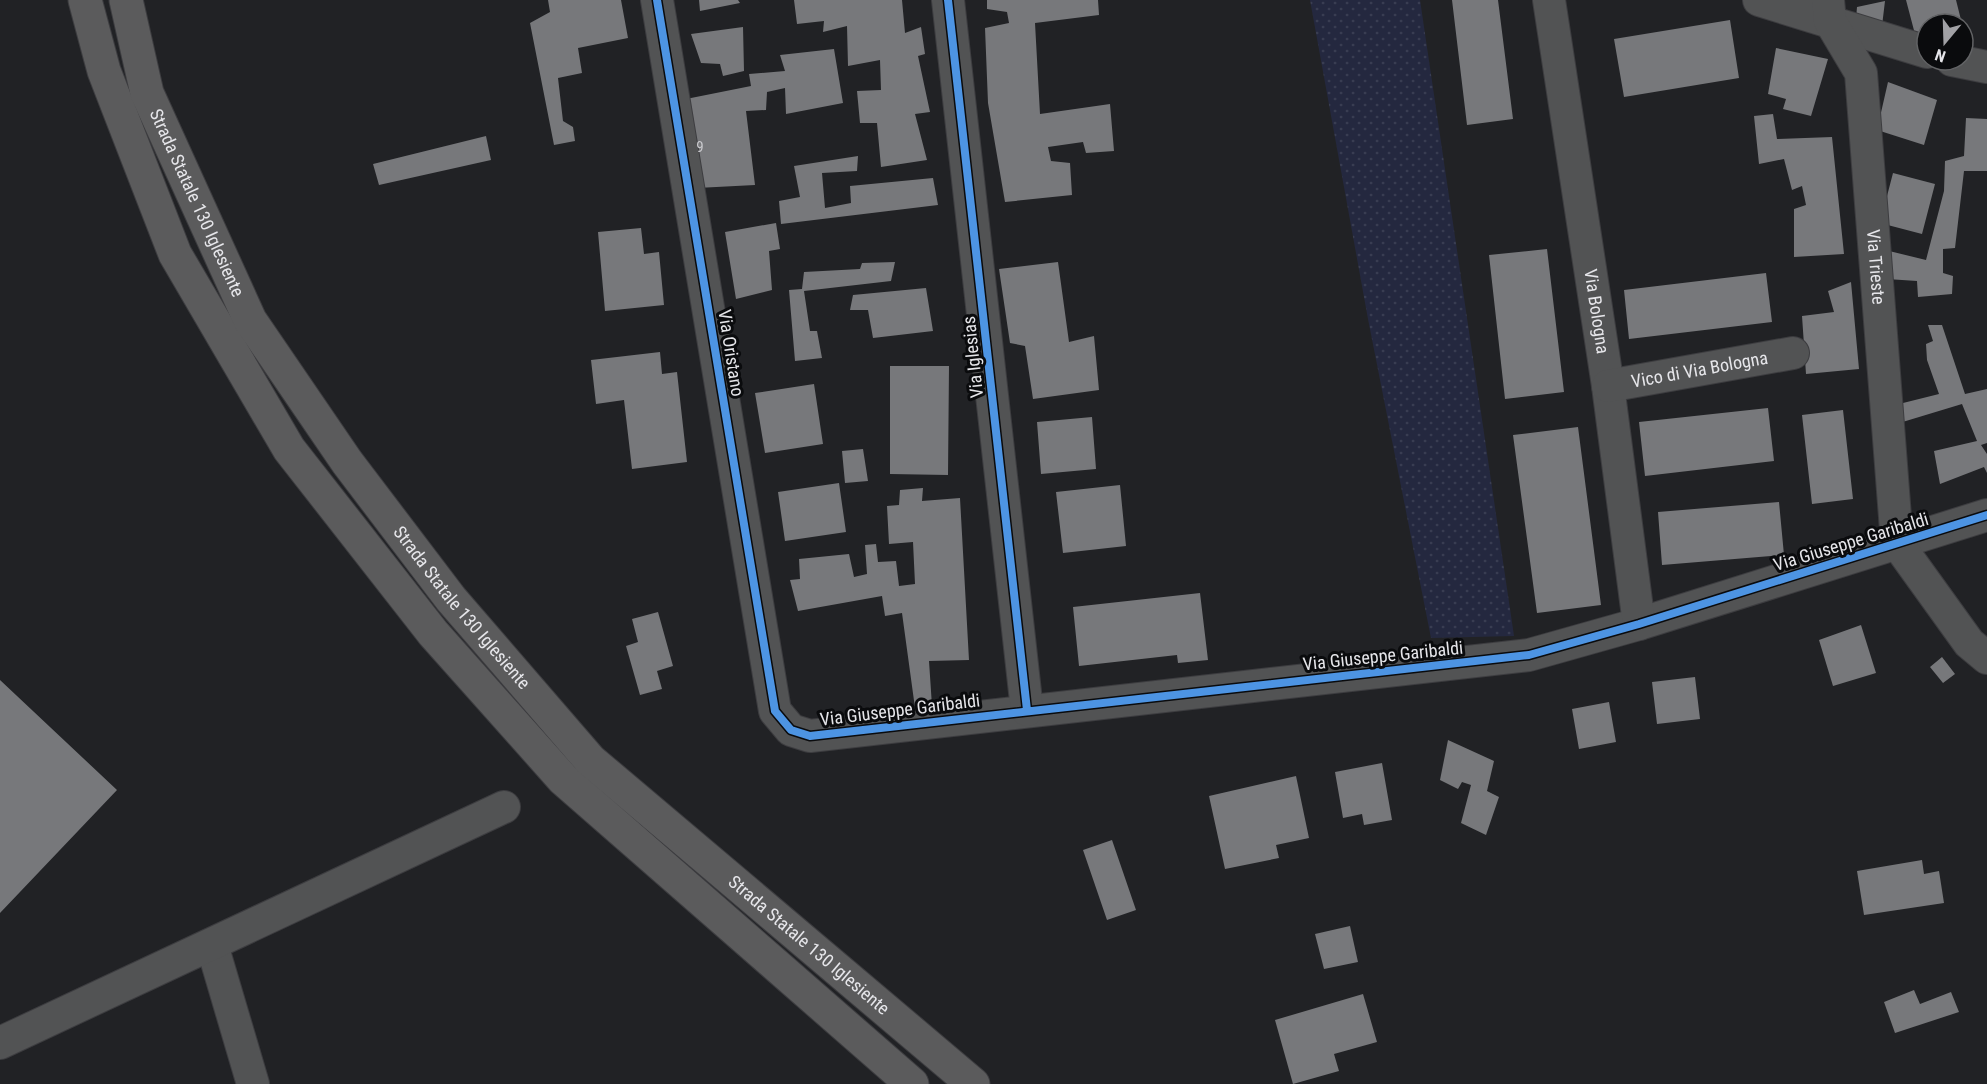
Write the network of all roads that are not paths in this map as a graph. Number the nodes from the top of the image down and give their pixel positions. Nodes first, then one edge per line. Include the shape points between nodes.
1 (86, 0) edge
2 (126, 0) edge
3 (657, 0) edge
4 (948, 0) edge
5 (1549, 0) edge
6 (1759, 0) edge
7 (1829, 11) edge
8 (1915, 47) edge
9 (1793, 353) dead end
10 (1608, 386) junction
11 (1987, 515) edge
12 (1897, 543) junction
13 (1639, 624) junction
14 (1987, 658) edge
15 (1027, 710) junction
16 (775, 711) joint
17 (504, 807) dead end
18 (212, 945) junction
19 (0, 1043) edge
20 (253, 1084) edge
21 (912, 1084) edge
22 (974, 1084) edge

1 - 21 main road, Strada Statale 130 Iglesiente via 104,71 175,255 289,449 433,633 563,779
2 - 22 main road, Strada Statale 130 Iglesiente via 147,93 250,320 346,462 451,599 590,760
3 - 16 street, Via Oristano
4 - 15 street, Via Iglesias
5 - 10 street, Via Bologna
6 - 7 street
7 - 8 street
7 - 12 street, Via Trieste via 1861,73
9 - 10 street, Vico di Via Bologna
10 - 13 street, Via Bologna
11 - 12 street, Via Giuseppe Garibaldi
12 - 13 street, Via Giuseppe Garibaldi
12 - 14 street via 1969,643
13 - 15 street, Via Giuseppe Garibaldi via 1529,656
15 - 16 street, Via Giuseppe Garibaldi via 810,736 790,730
17 - 18 street
18 - 19 street
18 - 20 street

